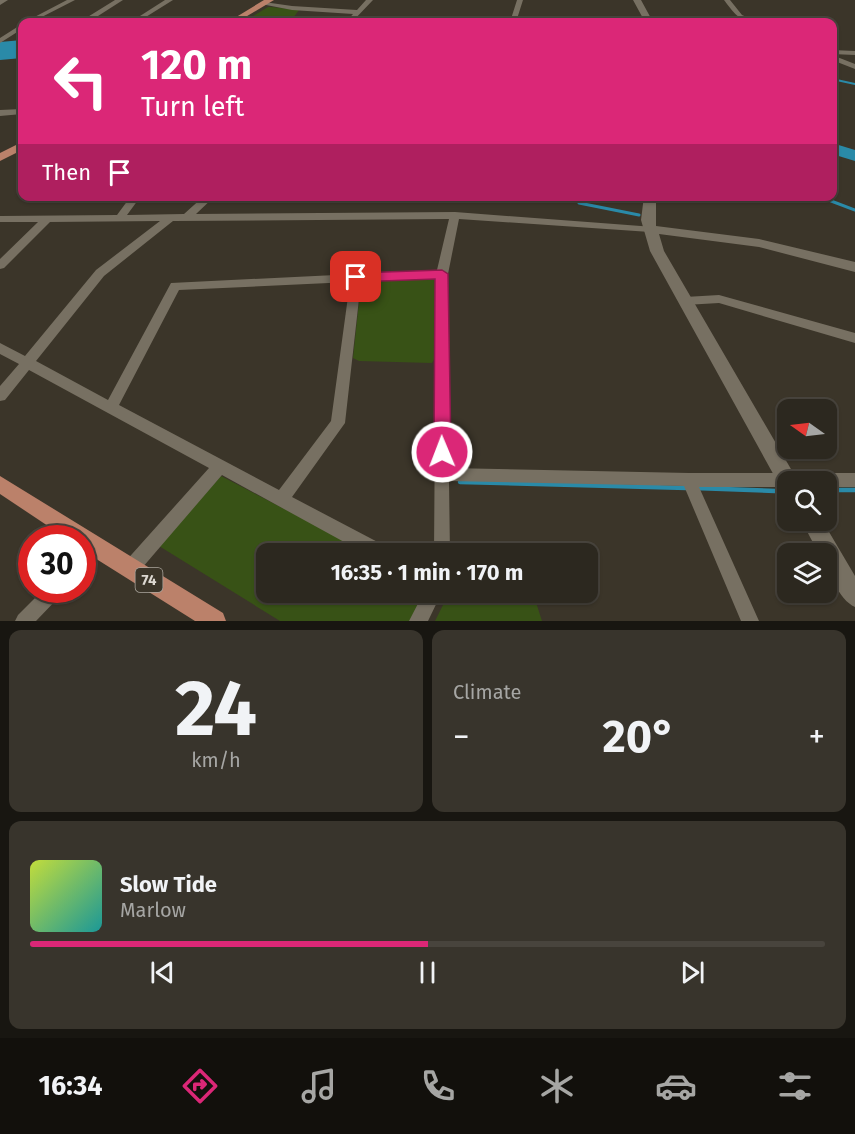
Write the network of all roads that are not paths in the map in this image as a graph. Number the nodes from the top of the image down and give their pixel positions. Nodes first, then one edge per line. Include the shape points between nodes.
1 (5, 0) edge
2 (49, 0) edge
3 (120, 0) edge
4 (170, 0) edge
5 (334, 0) edge
6 (370, 0) edge
7 (520, 0) edge
8 (637, 0) edge
9 (727, 0) edge
10 (70, 1) edge
11 (267, 2) edge
12 (0, 3) edge
13 (326, 10) junction
14 (359, 12) junction
15 (36, 18) edge
16 (239, 18) edge
17 (353, 18) edge
18 (514, 18) edge
19 (647, 18) edge
20 (745, 18) edge
21 (18, 29) edge
22 (0, 41) edge
23 (837, 52) edge
24 (855, 53) edge
25 (837, 59) edge
26 (855, 67) edge
27 (18, 112) edge
28 (0, 113) edge
29 (18, 147) edge
30 (0, 158) edge
31 (132, 201) edge
32 (205, 201) edge
33 (649, 201) edge
34 (456, 216) junction
35 (187, 217) junction
36 (170, 218) junction
37 (0, 219) edge
38 (119, 219) junction
39 (46, 220) junction
40 (650, 229) junction
41 (0, 265) edge
42 (855, 267) edge
43 (442, 274) junction
44 (356, 277) junction
45 (685, 301) junction
46 (855, 338) edge
47 (0, 348) edge
48 (27, 362) junction
49 (0, 396) edge
50 (111, 408) junction
51 (220, 466) junction
52 (781, 471) edge
53 (442, 474) junction
54 (689, 480) junction
55 (837, 480) edge
56 (855, 480) edge
57 (777, 481) edge
58 (0, 484) edge
59 (281, 499) junction
60 (56, 525) edge
61 (817, 531) edge
62 (362, 543) edge
63 (442, 543) edge
64 (96, 551) edge
65 (130, 568) junction
66 (855, 596) edge
67 (41, 603) edge
68 (428, 603) edge
69 (24, 621) edge
70 (215, 621) edge
71 (418, 621) edge
72 (750, 621) edge

1 - 12 street
2 - 10 street
3 - 4 street via 89,18 141,18
5 - 13 street
6 - 14 street
7 - 18 street
8 - 19 street
9 - 20 street
10 - 15 street
11 - 13 street
11 - 16 main road
13 - 14 street
14 - 17 street
21 - 22 street
23 - 24 street
25 - 26 street
27 - 28 street
29 - 30 main road
31 - 38 street
32 - 35 street
33 - 40 street
34 - 35 street
34 - 40 street
34 - 43 street
35 - 36 street
36 - 38 street
36 - 48 street via 100,273
37 - 39 street
38 - 39 street
39 - 41 street
40 - 42 street via 780,247
40 - 45 street via 657,251
43 - 44 street
43 - 53 street
44 - 50 street via 175,286
44 - 59 street via 338,423
45 - 46 street via 719,299
45 - 52 street
47 - 48 street
48 - 49 street
48 - 50 street
50 - 51 street
51 - 59 street
51 - 65 street
53 - 54 street
53 - 63 street
54 - 57 street
54 - 72 street
55 - 56 street
58 - 60 main road, 74
59 - 62 street
61 - 66 street
64 - 65 main road, 74
65 - 70 main road, 74
67 - 69 street
68 - 71 street

